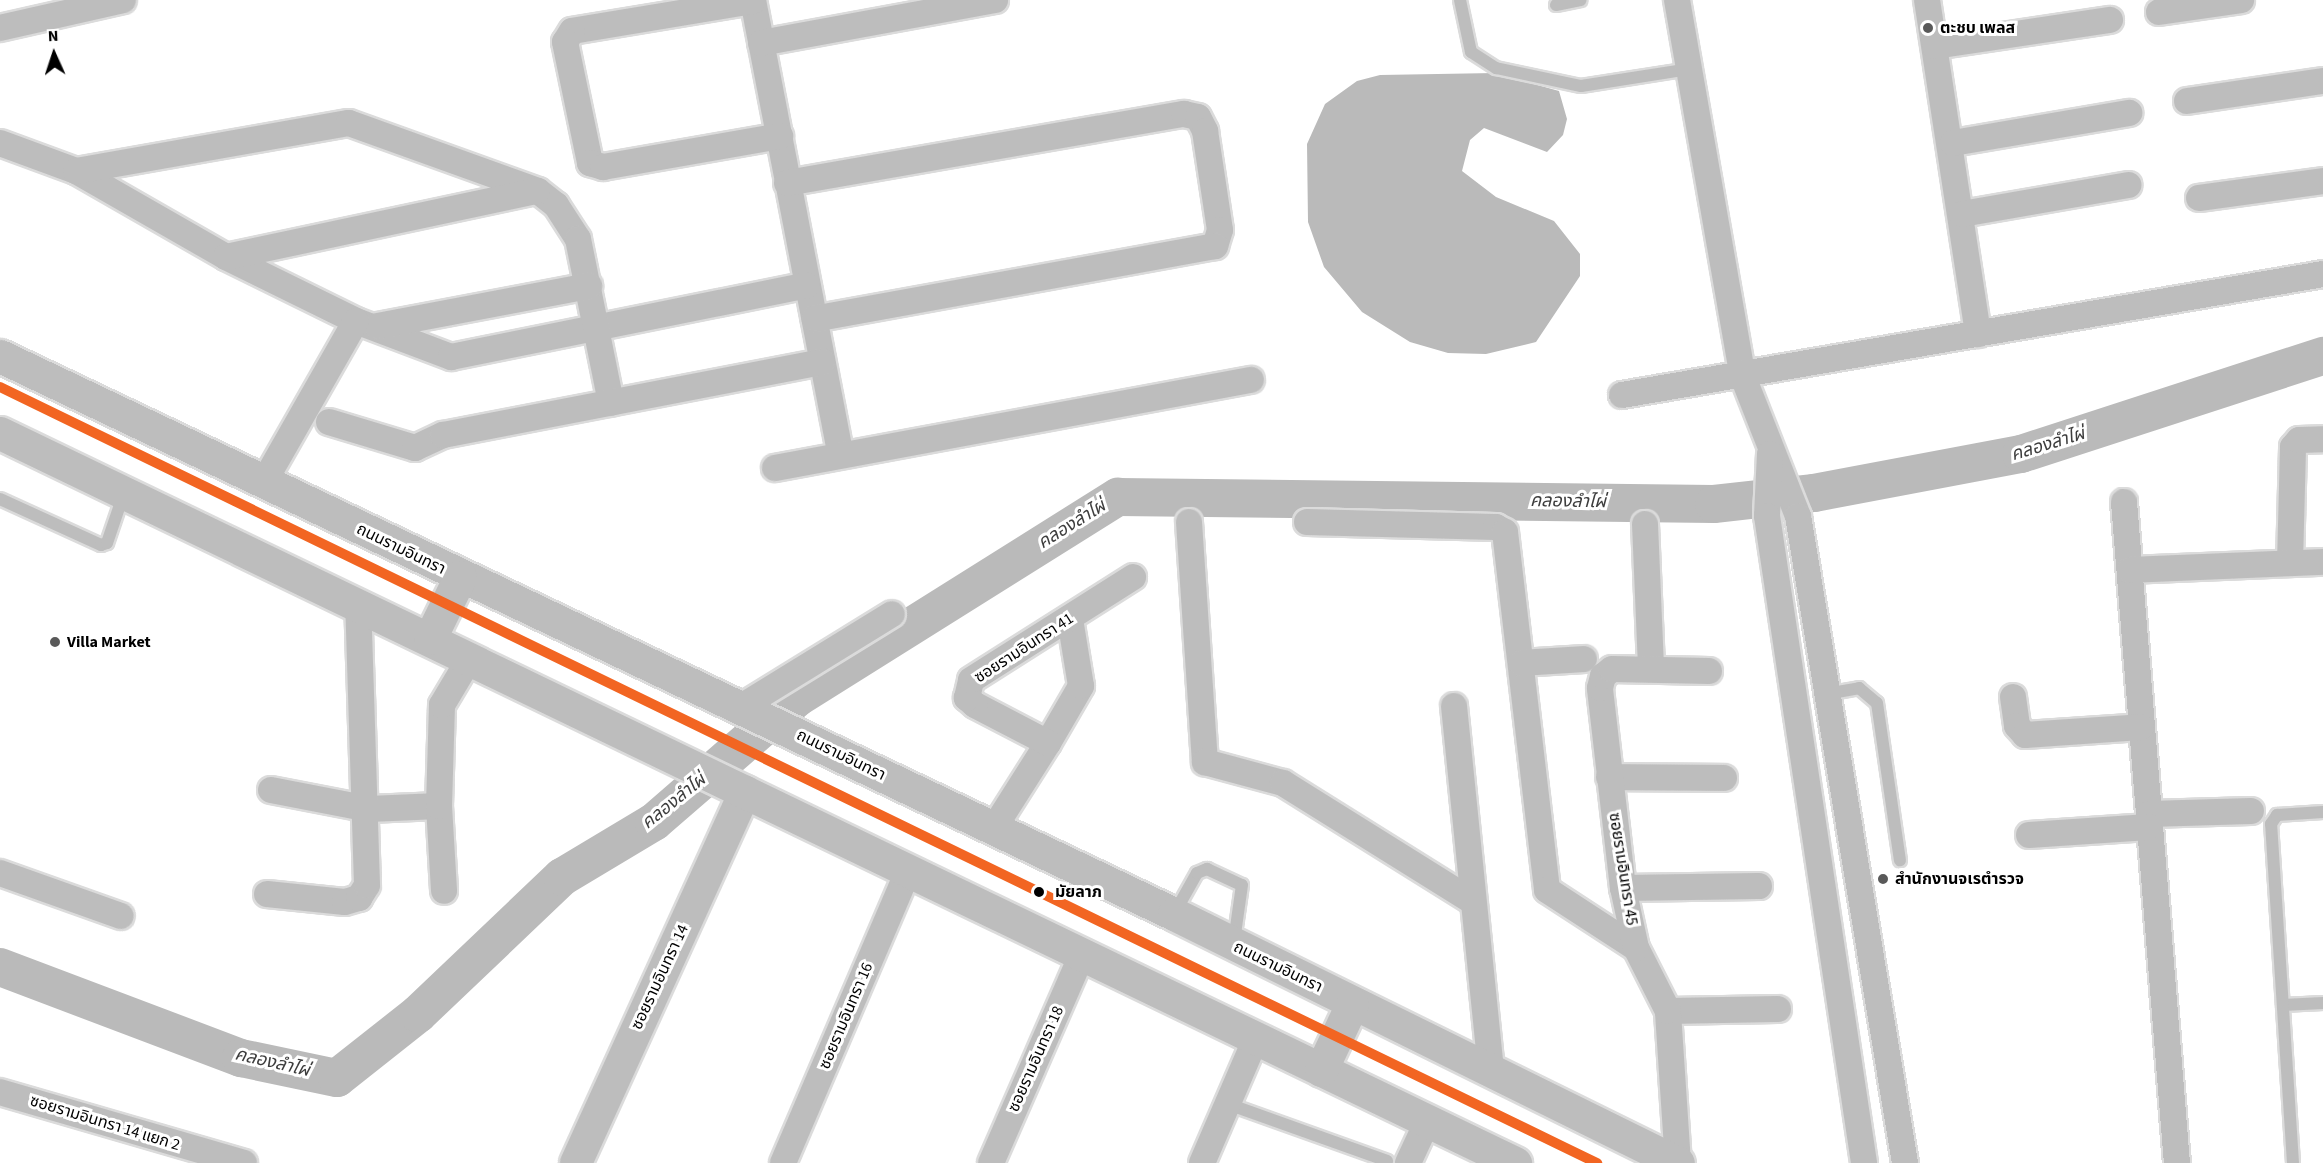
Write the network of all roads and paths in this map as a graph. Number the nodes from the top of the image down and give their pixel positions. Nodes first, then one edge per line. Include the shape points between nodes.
1 (123, 0) edge
2 (995, 0) edge
3 (1460, 0) edge
4 (1581, 0) edge
5 (1677, 0) edge
6 (1927, 0) edge
7 (2241, 0) edge
8 (753, 1) edge
9 (1556, 5) dead end
10 (2159, 12) dead end
11 (2110, 20) dead end
12 (0, 28) edge
13 (761, 43) junction
14 (1935, 46) junction
15 (1689, 69) junction
16 (2323, 81) edge
17 (2187, 101) dead end
18 (2129, 113) dead end
19 (780, 136) junction
20 (0, 143) edge
21 (1953, 143) junction
22 (76, 171) junction
23 (2323, 181) edge
24 (787, 183) junction
25 (2128, 185) dead end
26 (538, 191) junction
27 (2199, 198) dead end
28 (1962, 214) junction
29 (226, 257) junction
30 (2323, 274) edge
31 (807, 285) junction
32 (589, 286) junction
33 (815, 319) junction
34 (367, 323) junction
35 (598, 328) junction
36 (1978, 334) junction
37 (0, 356) edge
38 (822, 362) junction
39 (1742, 374) junction
40 (1251, 380) dead end
41 (1622, 395) dead end
42 (611, 403) junction
43 (329, 422) dead end
44 (0, 433) edge
45 (2323, 439) edge
46 (841, 455) junction
47 (775, 468) dead end
48 (264, 482) junction
49 (125, 492) junction
50 (0, 499) edge
51 (1775, 500) junction
52 (2124, 502) dead end
53 (1189, 522) dead end
54 (1307, 522) dead end
55 (1645, 524) dead end
56 (2323, 562) edge
57 (2290, 563) junction
58 (2130, 570) junction
59 (460, 577) junction
60 (1133, 577) dead end
61 (358, 603) junction
62 (892, 614) dead end
63 (1070, 619) junction
64 (429, 638) junction
65 (470, 658) junction
66 (1584, 659) dead end
67 (1521, 663) junction
68 (1651, 669) junction
69 (1709, 671) dead end
70 (1826, 694) junction
71 (2013, 697) dead end
72 (1454, 706) dead end
73 (759, 716) junction
74 (2141, 726) junction
75 (1048, 743) junction
76 (1610, 777) junction
77 (1724, 778) dead end
78 (733, 786) junction
79 (271, 790) dead end
80 (439, 806) junction
81 (369, 809) junction
82 (2251, 811) dead end
83 (2323, 812) edge
84 (2149, 821) junction
85 (994, 828) junction
86 (2029, 835) dead end
87 (1900, 860) dead end
88 (909, 869) junction
89 (0, 873) edge
90 (1759, 886) dead end
91 (1623, 888) junction
92 (444, 891) dead end
93 (267, 894) dead end
94 (1472, 901) junction
95 (1174, 914) junction
96 (121, 916) dead end
97 (1233, 945) junction
98 (1636, 948) junction
99 (1082, 955) junction
100 (2323, 1003) edge
101 (1352, 1004) junction
102 (2283, 1005) junction
103 (1778, 1009) dead end
104 (1668, 1011) junction
105 (1256, 1038) junction
106 (1321, 1070) junction
107 (1491, 1071) junction
108 (0, 1092) edge
109 (1228, 1104) junction
110 (1428, 1120) junction
111 (1398, 1162) edge
112 (244, 1163) edge
113 (576, 1163) edge
114 (783, 1163) edge
115 (991, 1163) edge
116 (1202, 1163) edge
117 (1515, 1163) edge
118 (1678, 1163) edge
119 (1864, 1163) edge
120 (1905, 1163) edge
121 (2177, 1163) edge
122 (2293, 1163) edge

1 - 12 street
2 - 13 street
3 - 15 lane via 1471,52 1496,68 1581,86
4 - 9 lane
5 - 15 street
6 - 14 street
7 - 10 street
8 - 13 street
8 - 19 street via 572,31 565,42 590,163 603,167
11 - 14 street
13 - 19 street
14 - 21 street
15 - 39 street
16 - 17 street
18 - 21 street
19 - 24 street
20 - 22 street
21 - 28 street
22 - 26 street via 349,123
22 - 29 street
23 - 27 street
24 - 31 street
24 - 33 street via 1184,114 1198,117 1205,131 1220,230 1215,246
25 - 28 street
26 - 29 street
26 - 32 street via 556,205 578,239
28 - 36 street
29 - 34 street
30 - 36 street
31 - 33 street
31 - 35 street
32 - 34 street
32 - 35 street
33 - 38 street
34 - 35 street via 452,357
34 - 48 street
35 - 42 street
36 - 39 street
37 - 48 main road, ถนนรามอินทรา
38 - 42 street
38 - 46 street
39 - 41 street
39 - 51 street via 1771,444
40 - 46 street
42 - 43 street via 443,435 415,448
44 - 49 main road
45 - 57 street via 2299,440 2293,447
46 - 47 street
48 - 59 main road, ถนนรามอินทรา
49 - 50 lane via 107,543 101,545
49 - 61 main road
51 - 70 street via 1798,516
51 - 119 street
52 - 58 street
53 - 94 street via 1204,762 1283,783
54 - 67 street via 1496,527 1505,532
55 - 68 street
56 - 57 street
57 - 58 street
58 - 74 street
59 - 64 main road
59 - 73 main road, ถนนรามอินทรา
60 - 63 street, ซอยรามอินทรา 41
61 - 64 main road
61 - 81 street
62 - 73 street
63 - 75 street via 1081,686
63 - 75 street, ซอยรามอินทรา 41 via 971,680 966,689 975,705
64 - 65 main road
65 - 78 main road
65 - 80 street via 442,705
66 - 67 street
67 - 98 street via 1547,890
68 - 69 street, ซอยรามอินทรา 45
68 - 76 street, ซอยรามอินทรา 45 via 1612,669 1602,676
70 - 87 lane via 1859,688 1877,703
70 - 120 street
71 - 74 street via 2017,726 2025,735
72 - 94 street
73 - 85 main road, ถนนรามอินทรา
74 - 84 street
75 - 85 street
76 - 77 street
76 - 91 street, ซอยรามอินทรา 45
78 - 88 main road
78 - 113 street, ซอยรามอินทรา 14
79 - 81 street
80 - 81 street
80 - 92 street
81 - 93 street via 367,885 359,898 345,902
82 - 84 street
83 - 102 lane via 2277,815 2271,824
84 - 86 street
84 - 121 street
85 - 95 main road, ถนนรามอินทรา
88 - 99 main road
88 - 114 street, ซอยรามอินทรา 16
89 - 96 street
90 - 91 street
91 - 98 street, ซอยรามอินทรา 45
94 - 107 street
95 - 97 main road, ถนนรามอินทรา
95 - 97 lane via 1197,873 1208,869 1242,885
97 - 101 main road, ถนนรามอินทรา
98 - 104 street, ซอยรามอินทรา 45
99 - 105 main road
99 - 115 street, ซอยรามอินทรา 18
100 - 102 lane
101 - 106 main road
101 - 107 main road, ถนนรามอินทรา
102 - 122 lane
103 - 104 street
104 - 118 street, ซอยรามอินทรา 45
105 - 106 main road
105 - 109 street
106 - 110 main road
107 - 118 main road, ถนนรามอินทรา
108 - 112 street, ซอยรามอินทรา 14 แยก 2
109 - 111 lane
109 - 116 street
110 - 111 street
110 - 117 main road

